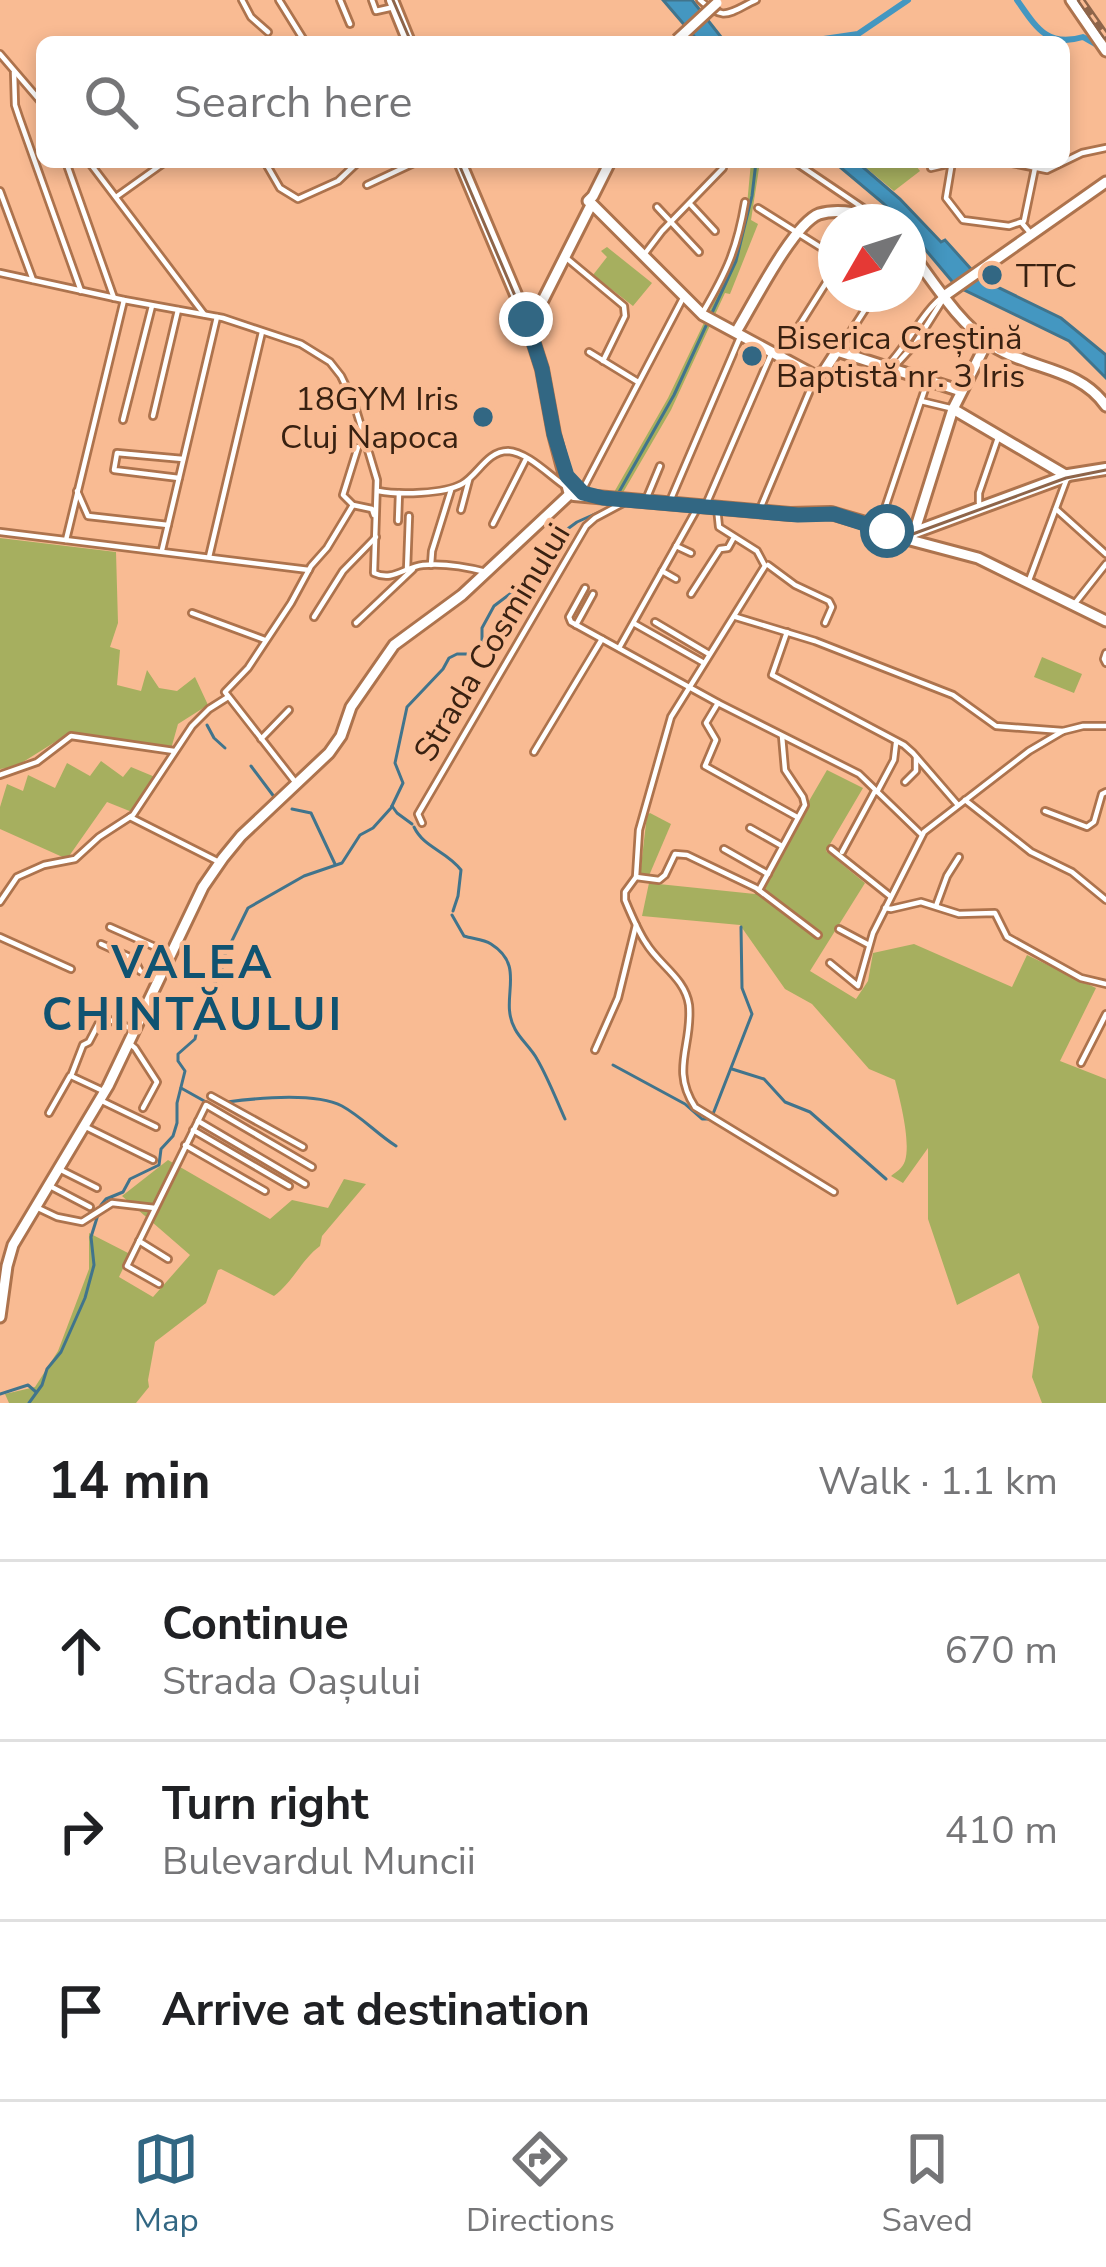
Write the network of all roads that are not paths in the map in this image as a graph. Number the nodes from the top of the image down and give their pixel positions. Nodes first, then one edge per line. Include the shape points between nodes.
1 (242, 0) edge
2 (279, 0) edge
3 (340, 0) edge
4 (372, 0) edge
5 (722, 0) edge
6 (756, 0) edge
7 (1071, 0) edge
8 (704, 2) edge
9 (393, 3) edge
10 (350, 24) dead end
11 (268, 32) dead end
12 (301, 36) edge
13 (407, 36) edge
14 (682, 36) edge
15 (1102, 45) edge
16 (0, 54) edge
17 (14, 72) junction
18 (36, 96) edge
19 (1106, 148) edge
20 (1070, 159) edge
21 (36, 165) edge
22 (37, 168) edge
23 (68, 168) edge
24 (94, 168) edge
25 (157, 168) edge
26 (268, 168) edge
27 (354, 168) edge
28 (403, 168) edge
29 (463, 168) edge
30 (607, 168) edge
31 (618, 168) edge
32 (723, 168) dead end
33 (804, 168) edge
34 (950, 168) edge
35 (1036, 168) joint
36 (1054, 168) edge
37 (622, 170) dead end
38 (1106, 182) edge
39 (367, 184) dead end
40 (0, 191) edge
41 (116, 197) junction
42 (746, 202) dead end
43 (591, 204) junction
44 (689, 204) junction
45 (857, 204) edge
46 (657, 207) dead end
47 (758, 208) dead end
48 (818, 215) edge
49 (671, 222) junction
50 (1024, 224) junction
51 (715, 231) dead end
52 (797, 232) junction
53 (1032, 235) junction
54 (818, 245) edge
55 (699, 252) dead end
56 (564, 256) junction
57 (643, 256) junction
58 (926, 272) edge
59 (0, 273) edge
60 (33, 280) junction
61 (81, 291) junction
62 (818, 292) edge
63 (944, 296) junction
64 (684, 297) junction
65 (114, 298) junction
66 (124, 301) junction
67 (152, 306) junction
68 (178, 310) junction
69 (863, 312) edge
70 (204, 314) junction
71 (530, 315) junction
72 (217, 316) junction
73 (706, 316) junction
74 (262, 332) junction
75 (739, 333) junction
76 (988, 342) junction
77 (837, 351) junction
78 (589, 352) dead end
79 (776, 354) junction
80 (603, 361) junction
81 (889, 368) junction
82 (816, 376) junction
83 (928, 380) junction
84 (638, 382) junction
85 (961, 391) junction
86 (921, 401) junction
87 (1106, 406) edge
88 (953, 409) junction
89 (154, 416) dead end
90 (123, 420) dead end
91 (999, 435) junction
92 (358, 447) dead end
93 (526, 458) junction
94 (183, 459) junction
95 (660, 466) dead end
96 (1103, 472) edge
97 (1067, 476) junction
98 (179, 478) junction
99 (469, 480) junction
100 (572, 487) junction
101 (451, 489) junction
102 (77, 491) junction
103 (378, 491) junction
104 (399, 493) junction
105 (625, 500) junction
106 (645, 502) junction
107 (669, 504) junction
108 (353, 506) junction
109 (707, 507) junction
110 (981, 509) junction
111 (1056, 509) junction
112 (461, 510) dead end
113 (759, 512) junction
114 (410, 516) dead end
115 (376, 519) junction
116 (398, 521) dead end
117 (494, 524) dead end
118 (168, 525) junction
119 (884, 530) junction
120 (0, 532) edge
121 (376, 536) junction
122 (734, 537) junction
123 (911, 537) junction
124 (66, 540) junction
125 (676, 546) junction
126 (161, 552) junction
127 (691, 554) dead end
128 (1106, 554) edge
129 (209, 557) junction
130 (766, 564) junction
131 (1106, 564) edge
132 (431, 565) junction
133 (416, 567) junction
134 (309, 570) junction
135 (407, 570) junction
136 (662, 571) junction
137 (486, 572) junction
138 (676, 579) dead end
139 (1028, 583) junction
140 (585, 588) dead end
141 (593, 594) dead end
142 (691, 594) dead end
143 (1074, 605) junction
144 (192, 613) dead end
145 (734, 616) junction
146 (314, 617) dead end
147 (1106, 621) edge
148 (356, 622) dead end
149 (655, 622) dead end
150 (633, 623) junction
151 (825, 623) dead end
152 (576, 625) junction
153 (788, 632) junction
154 (602, 639) junction
155 (265, 640) junction
156 (619, 649) junction
157 (1106, 653) edge
158 (709, 654) junction
159 (704, 663) junction
160 (1106, 663) edge
161 (689, 686) junction
162 (229, 697) junction
163 (718, 703) junction
164 (290, 710) dead end
165 (1106, 726) edge
166 (1063, 730) junction
167 (782, 736) junction
168 (261, 739) junction
169 (896, 741) junction
170 (174, 751) junction
171 (534, 752) dead end
172 (917, 757) junction
173 (0, 775) edge
174 (905, 782) dead end
175 (298, 784) junction
176 (876, 792) junction
177 (1106, 792) edge
178 (965, 800) junction
179 (958, 806) junction
180 (1045, 812) dead end
181 (130, 817) junction
182 (797, 817) junction
183 (422, 823) dead end
184 (750, 828) dead end
185 (922, 836) junction
186 (782, 847) junction
187 (724, 849) dead end
188 (831, 849) dead end
189 (842, 852) dead end
190 (959, 857) dead end
191 (219, 862) junction
192 (768, 874) junction
193 (636, 877) junction
194 (759, 890) junction
195 (890, 896) junction
196 (1106, 900) edge
197 (0, 902) edge
198 (936, 906) junction
199 (884, 908) junction
200 (637, 922) junction
201 (110, 927) dead end
202 (839, 929) dead end
203 (818, 935) dead end
204 (0, 937) edge
205 (100, 944) dead end
206 (869, 944) junction
207 (173, 955) junction
208 (830, 963) dead end
209 (70, 969) dead end
210 (159, 980) junction
211 (1106, 984) edge
212 (1106, 1014) edge
213 (135, 1030) junction
214 (129, 1043) junction
215 (596, 1050) dead end
216 (1081, 1063) dead end
217 (70, 1076) junction
218 (103, 1096) junction
219 (211, 1096) dead end
220 (142, 1108) dead end
221 (50, 1113) dead end
222 (198, 1121) junction
223 (85, 1126) junction
224 (156, 1127) dead end
225 (193, 1130) junction
226 (185, 1145) junction
227 (303, 1148) dead end
228 (153, 1160) dead end
229 (312, 1167) dead end
230 (59, 1168) junction
231 (305, 1184) dead end
232 (48, 1185) junction
233 (289, 1186) dead end
234 (97, 1188) dead end
235 (265, 1191) dead end
236 (834, 1192) dead end
237 (35, 1207) junction
238 (90, 1207) dead end
239 (155, 1208) junction
240 (139, 1241) junction
241 (168, 1259) dead end
242 (159, 1284) dead end
243 (0, 1317) edge

1 - 11 street
2 - 12 street
3 - 10 street
4 - 9 street via 376,11
5 - 14 street, bridge
6 - 8 street via 722,15
7 - 15 street
9 - 13 main road
16 - 17 street
17 - 18 street
17 - 21 street via 15,105
19 - 20 street
22 - 61 street
23 - 65 street
24 - 41 street
25 - 41 street
26 - 27 street via 284,191 301,198
28 - 39 street
29 - 71 main road
30 - 43 street
31 - 37 street
32 - 44 street
33 - 45 street
34 - 50 street via 946,198 964,221
35 - 36 street
35 - 50 street
38 - 53 street
40 - 60 street
41 - 70 street
42 - 73 street via 738,244
43 - 56 street
43 - 57 street
44 - 49 street
44 - 51 street
46 - 49 street
47 - 52 street
48 - 52 street
49 - 55 street
49 - 57 street
50 - 53 street
52 - 54 street
52 - 75 street
53 - 63 street
56 - 71 street
56 - 80 street via 624,306
57 - 64 street
58 - 63 street
59 - 60 street
60 - 61 street
61 - 65 street
62 - 79 street
63 - 76 street
63 - 81 street
64 - 73 street
64 - 84 street
65 - 66 street
66 - 67 street
66 - 102 street
67 - 68 street
67 - 90 street
68 - 70 street
68 - 89 street
69 - 77 street
70 - 72 street
71 - 100 main road
72 - 74 street
72 - 94 street
73 - 75 street
74 - 103 street via 311,349 335,368 361,420
74 - 129 street
75 - 79 street
75 - 107 street
76 - 85 street
76 - 87 street via 1073,377
77 - 81 street
77 - 82 street
78 - 80 street
79 - 82 street
79 - 109 street
80 - 84 street
81 - 83 street
82 - 113 street
83 - 85 street
83 - 86 street
84 - 100 street via 585,486
85 - 88 street
86 - 88 street
86 - 119 street
88 - 91 street
88 - 123 street
91 - 97 street
91 - 110 street
92 - 108 street via 343,495
93 - 99 street via 496,454
93 - 100 street
93 - 117 street
94 - 98 street
94 - 98 street via 117,453 114,470
95 - 106 street
96 - 97 main road
97 - 110 main road
97 - 111 street
98 - 118 street
99 - 101 street
99 - 112 street
100 - 105 main road
100 - 137 street
101 - 104 street
101 - 132 street
102 - 118 street via 88,516
102 - 124 street
103 - 104 street
103 - 115 street
104 - 116 street
105 - 106 main road
105 - 183 street, Strada Cosminului via 585,528 418,814
106 - 107 main road
107 - 109 main road
108 - 115 street via 372,509
108 - 134 street
109 - 113 main road
109 - 122 street
109 - 125 street
110 - 123 main road
111 - 128 street
111 - 139 street
113 - 119 main road via 834,514
114 - 135 street
115 - 121 street
118 - 126 street
119 - 123 main road
120 - 124 street
121 - 135 street via 374,573 386,578
121 - 146 street
122 - 130 street
122 - 142 street
123 - 139 street
124 - 126 street
125 - 127 street
125 - 136 street
126 - 129 street
129 - 134 street
130 - 145 street
130 - 151 street via 829,601
131 - 143 street
132 - 133 street
132 - 137 street
133 - 135 street
133 - 148 street
134 - 155 street
136 - 138 street
136 - 150 street
137 - 175 street via 387,652 336,743
139 - 143 street
140 - 152 street via 569,617
141 - 152 street
143 - 147 street
144 - 155 street
145 - 153 street
145 - 158 street
149 - 158 street
150 - 156 street
150 - 159 street
152 - 154 street
153 - 166 street via 952,695 996,726
153 - 169 street via 772,675
154 - 156 street
154 - 171 street
155 - 162 street via 225,692
156 - 161 street
157 - 160 street
158 - 159 street
159 - 161 street
161 - 163 street
161 - 193 street via 670,717 639,830
162 - 168 street
162 - 170 street via 203,714
163 - 167 street
163 - 182 street via 706,722 716,740 705,766
164 - 168 street
165 - 166 street
166 - 178 street
167 - 176 street via 859,774
167 - 182 street via 781,771 805,802
168 - 175 street
169 - 172 street
169 - 176 street
170 - 173 street via 71,736
170 - 181 street
172 - 174 street
172 - 179 street
175 - 191 street
176 - 185 street
176 - 189 street
177 - 180 street via 1087,827
178 - 179 street
178 - 196 street
179 - 185 street
181 - 191 street
181 - 197 street via 75,859 16,877
182 - 186 street
184 - 186 street
185 - 195 street
186 - 192 street
187 - 192 street
188 - 195 street
190 - 198 street
191 - 207 street
192 - 194 street
193 - 194 street via 659,880 682,853
193 - 200 street via 624,896
194 - 203 street
195 - 199 street
198 - 199 street
198 - 211 street via 994,913 1007,938
199 - 206 street
200 - 215 street
200 - 236 street via 688,1001 682,1074 692,1104
201 - 207 street
202 - 206 street
204 - 209 street
205 - 210 street
206 - 208 street via 858,986
207 - 210 street
210 - 213 street
212 - 216 street
213 - 214 street
213 - 217 street via 100,1018
214 - 218 street
214 - 220 street via 157,1082
217 - 218 street
217 - 221 street
218 - 223 street
218 - 224 street
219 - 227 street
222 - 225 street
222 - 229 street via 206,1105
222 - 231 street
223 - 228 street
223 - 230 street
225 - 226 street
225 - 233 street
226 - 235 street
226 - 239 street
230 - 232 street
230 - 234 street
232 - 237 street
232 - 238 street
237 - 239 street via 82,1222 112,1203
237 - 243 street via 9,1253
239 - 240 street
240 - 241 street
240 - 242 street via 127,1266

